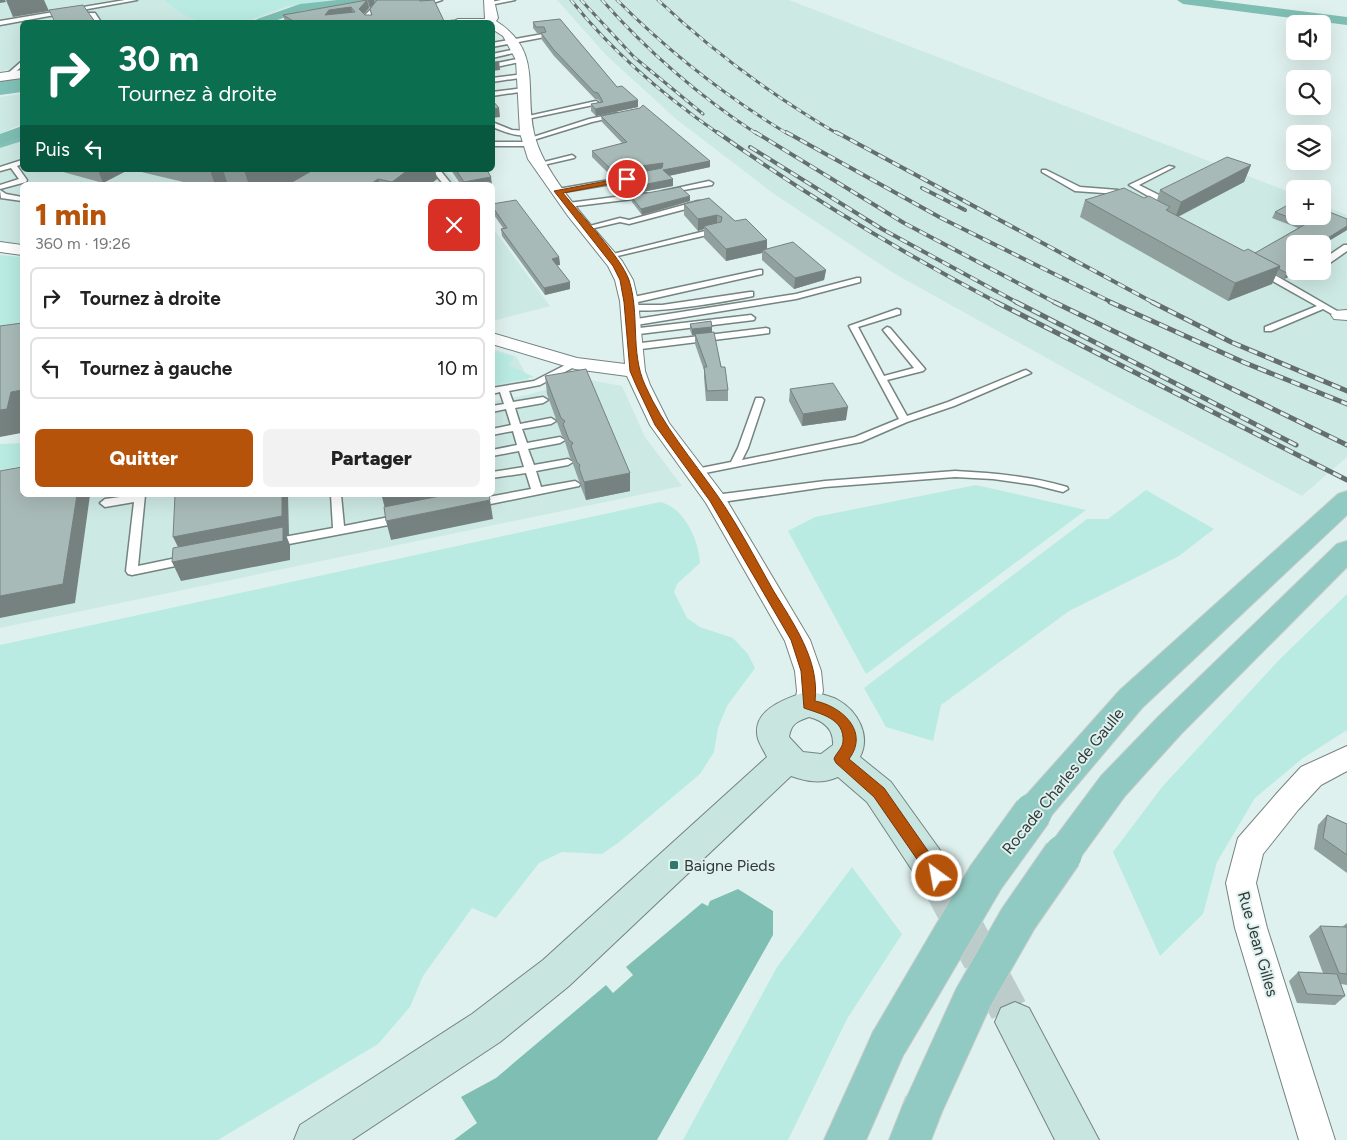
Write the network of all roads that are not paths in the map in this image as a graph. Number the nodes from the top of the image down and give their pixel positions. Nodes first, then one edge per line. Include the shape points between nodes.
1 (94, 0) edge
2 (134, 0) edge
3 (439, 0) edge
4 (512, 0) edge
5 (490, 2) edge
6 (421, 5) edge
7 (98, 6) junction
8 (376, 7) edge
9 (70, 11) junction
10 (97, 20) edge
11 (368, 20) edge
12 (492, 20) edge
13 (0, 23) edge
14 (495, 24) edge
15 (543, 36) edge
16 (495, 46) edge
17 (516, 51) junction
18 (495, 55) edge
19 (20, 64) edge
20 (495, 64) edge
21 (20, 74) edge
22 (4, 76) edge
23 (495, 80) edge
24 (524, 83) junction
25 (495, 93) edge
26 (596, 103) edge
27 (628, 113) edge
28 (526, 117) junction
29 (495, 125) edge
30 (529, 138) junction
31 (495, 144) edge
32 (572, 157) dead end
33 (20, 163) edge
34 (539, 164) junction
35 (13, 165) junction
36 (1171, 167) dead end
37 (0, 169) edge
38 (1044, 171) dead end
39 (438, 172) edge
40 (644, 175) edge
41 (446, 182) edge
42 (709, 183) dead end
43 (0, 187) edge
44 (558, 191) junction
45 (0, 192) edge
46 (660, 192) edge
47 (1118, 192) edge
48 (651, 194) edge
49 (1166, 194) edge
50 (20, 198) edge
51 (1158, 198) junction
52 (706, 201) edge
53 (1150, 202) edge
54 (568, 205) junction
55 (586, 228) junction
56 (717, 230) edge
57 (0, 247) edge
58 (1347, 247) edge
59 (20, 250) edge
60 (609, 256) junction
61 (1331, 258) edge
62 (1255, 268) edge
63 (759, 272) dead end
64 (857, 280) dead end
65 (750, 294) dead end
66 (1324, 306) junction
67 (897, 312) dead end
68 (1344, 315) edge
69 (751, 318) dead end
70 (630, 322) junction
71 (1268, 329) dead end
72 (766, 330) dead end
73 (887, 330) dead end
74 (495, 339) edge
75 (575, 363) junction
76 (635, 371) junction
77 (1026, 373) dead end
78 (882, 379) junction
79 (504, 389) junction
80 (495, 390) edge
81 (543, 400) dead end
82 (759, 400) dead end
83 (510, 406) junction
84 (495, 408) edge
85 (904, 420) junction
86 (551, 421) dead end
87 (517, 428) junction
88 (495, 432) edge
89 (560, 440) dead end
90 (523, 447) junction
91 (495, 452) edge
92 (568, 462) dead end
93 (735, 463) junction
94 (530, 468) junction
95 (695, 472) junction
96 (495, 475) dead end
97 (575, 484) dead end
98 (1063, 490) dead end
99 (537, 491) junction
100 (134, 497) edge
101 (140, 497) edge
102 (336, 497) edge
103 (714, 499) junction
104 (1347, 500) edge
105 (105, 502) dead end
106 (462, 506) edge
107 (414, 516) edge
108 (339, 530) junction
109 (264, 545) edge
110 (1347, 551) edge
111 (198, 558) edge
112 (808, 704) junction
113 (1347, 758) edge
114 (787, 759) junction
115 (840, 759) junction
116 (937, 876) tunnel mouth
117 (1015, 1022) tunnel mouth
118 (916, 1126) edge
119 (315, 1140) edge
120 (845, 1140) edge
121 (1078, 1140) edge
122 (1317, 1140) edge

1 - 7 lane
2 - 7 lane
3 - 6 lane
4 - 5 lane
5 - 12 street
7 - 9 lane
8 - 11 lane via 366,17
9 - 10 lane via 73,16 93,14
9 - 13 lane
14 - 17 street via 502,28
15 - 17 lane
16 - 17 lane
17 - 18 lane
17 - 20 lane
17 - 24 street
19 - 22 lane
21 - 22 street
23 - 24 lane
24 - 25 lane
24 - 28 street
26 - 28 lane
27 - 30 lane
28 - 30 street
29 - 30 lane
30 - 31 lane
30 - 34 street
32 - 34 lane
33 - 35 lane
34 - 44 street
35 - 37 lane
35 - 43 lane via 23,180
36 - 51 lane via 1133,185
38 - 47 lane via 1078,189
39 - 41 lane
40 - 44 lane
42 - 46 lane
44 - 54 street
45 - 50 lane via 4,196
48 - 54 lane
49 - 51 lane
51 - 53 lane
52 - 55 lane via 629,222 620,220
54 - 55 street
55 - 60 street
56 - 60 lane
57 - 59 street
58 - 61 lane
60 - 70 street via 624,280
62 - 66 lane
63 - 70 lane
64 - 70 lane via 796,296
65 - 70 lane via 662,308
66 - 68 lane
66 - 71 lane
67 - 78 lane via 853,326
69 - 70 lane
70 - 72 lane
70 - 76 street
73 - 78 lane via 920,369
74 - 75 street
75 - 76 street
75 - 79 lane via 537,383
76 - 95 street via 660,425
77 - 85 lane
78 - 85 lane
79 - 80 lane
79 - 83 lane
81 - 83 lane
82 - 93 lane
83 - 84 lane
83 - 87 lane
85 - 93 lane via 858,440
86 - 87 lane
87 - 88 lane
87 - 90 lane
89 - 90 lane
90 - 91 lane
90 - 94 lane
92 - 94 lane
93 - 95 lane
94 - 96 lane
94 - 99 lane
95 - 103 street
97 - 99 lane
98 - 103 lane via 1035,482 955,474 825,484
99 - 106 lane
100 - 105 lane
101 - 111 lane via 132,571
102 - 108 lane
103 - 112 street via 797,640 808,671
104 - 120 main road, Rocade Charles de Gaulle, bridge via 1131,698 1033,812 986,877 888,1044
107 - 108 lane
108 - 109 lane
110 - 118 main road, bridge via 1113,786 1018,920 973,998
112 - 114 main road via 791,708 778,717 772,731 775,746
112 - 115 main road via 826,708 840,718 848,732 848,746
113 - 122 street, Rue Jean Gilles via 1311,776 1288,801 1249,848 1241,883 1251,928
114 - 115 main road via 804,767 824,767
114 - 119 main road via 556,972 486,1028
115 - 116 main road via 879,792
117 - 121 main road

